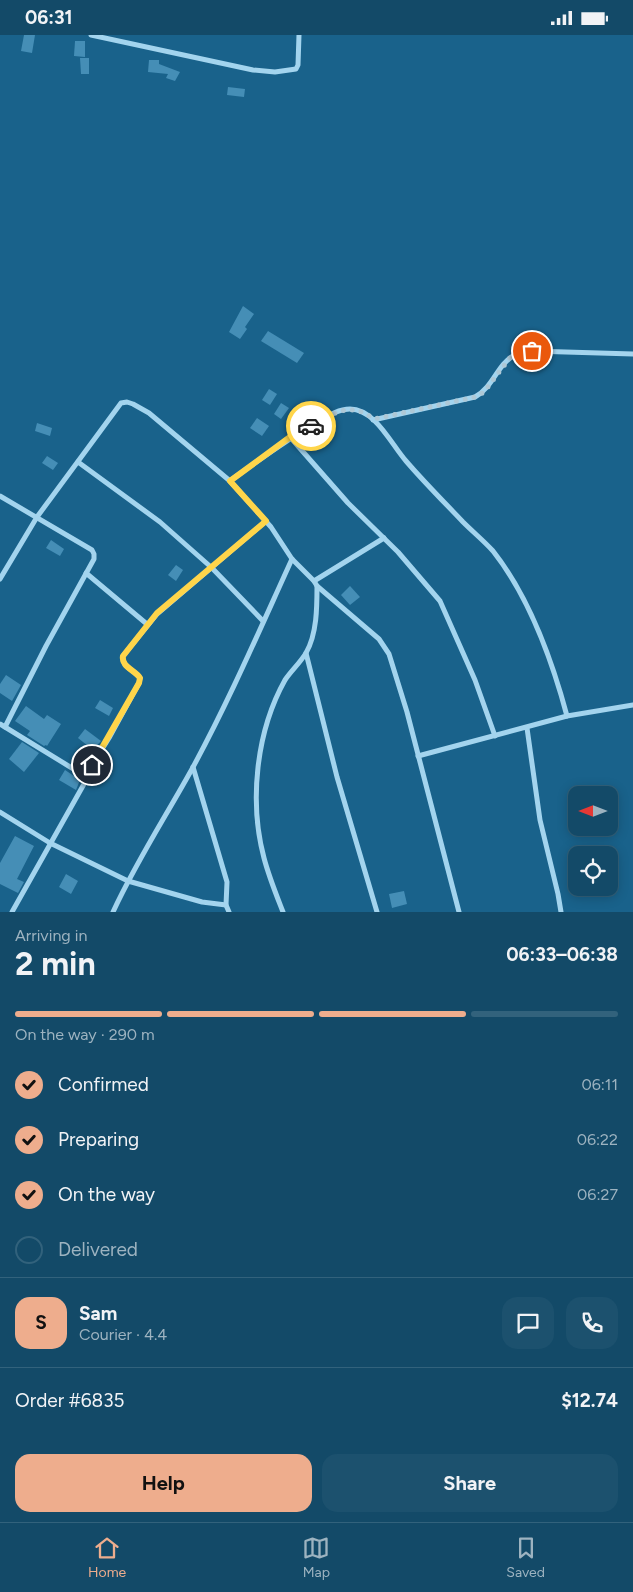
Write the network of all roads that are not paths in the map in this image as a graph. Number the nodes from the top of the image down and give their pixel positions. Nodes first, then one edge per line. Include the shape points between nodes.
1 (90, 35) edge
2 (299, 35) edge
3 (633, 354) edge
4 (374, 419) junction
5 (290, 437) junction
6 (78, 462) junction
7 (230, 481) junction
8 (0, 496) edge
9 (37, 517) junction
10 (266, 521) junction
11 (384, 538) junction
12 (292, 559) junction
13 (212, 568) junction
14 (86, 573) junction
15 (0, 579) edge
16 (316, 583) junction
17 (263, 621) junction
18 (148, 625) junction
19 (306, 653) junction
20 (633, 705) edge
21 (567, 716) junction
22 (3, 726) edge
23 (528, 728) junction
24 (495, 736) junction
25 (418, 756) junction
26 (193, 767) junction
27 (84, 778) junction
28 (0, 812) edge
29 (50, 843) junction
30 (128, 881) junction
31 (226, 905) junction
32 (14, 911) edge
33 (113, 912) edge
34 (229, 912) edge
35 (284, 912) edge
36 (376, 912) edge
37 (459, 912) edge
38 (561, 912) edge

1 - 2 street via 275,72 296,69
3 - 4 street via 532,351 512,355 484,392 475,397
4 - 5 street via 349,409 334,413
4 - 21 street via 405,460 493,551 505,568 542,638
5 - 7 street
5 - 11 street via 348,503
6 - 7 street via 121,403 127,402 149,413
6 - 9 street
6 - 13 street via 160,522
7 - 10 street
8 - 9 street
9 - 14 street via 92,550 94,559
9 - 15 street
10 - 12 street
10 - 13 street
11 - 16 street
11 - 24 street via 440,601 475,680
12 - 16 street
12 - 17 street
13 - 17 street
13 - 18 street via 157,613
14 - 18 street
14 - 22 street
16 - 19 street via 317,606
16 - 25 street via 379,639 389,654
17 - 26 street
18 - 27 street via 122,661 138,674 139,683
19 - 35 street via 285,680 273,708 259,757 256,782 264,859
19 - 36 street
20 - 21 street
21 - 23 street
22 - 27 street
23 - 24 street
23 - 38 street via 540,820
24 - 25 street
25 - 37 street
26 - 30 street
26 - 31 street via 227,882
27 - 29 street via 84,784
28 - 29 street
29 - 30 street
29 - 32 street
30 - 31 street via 202,902
30 - 33 street
31 - 34 street

